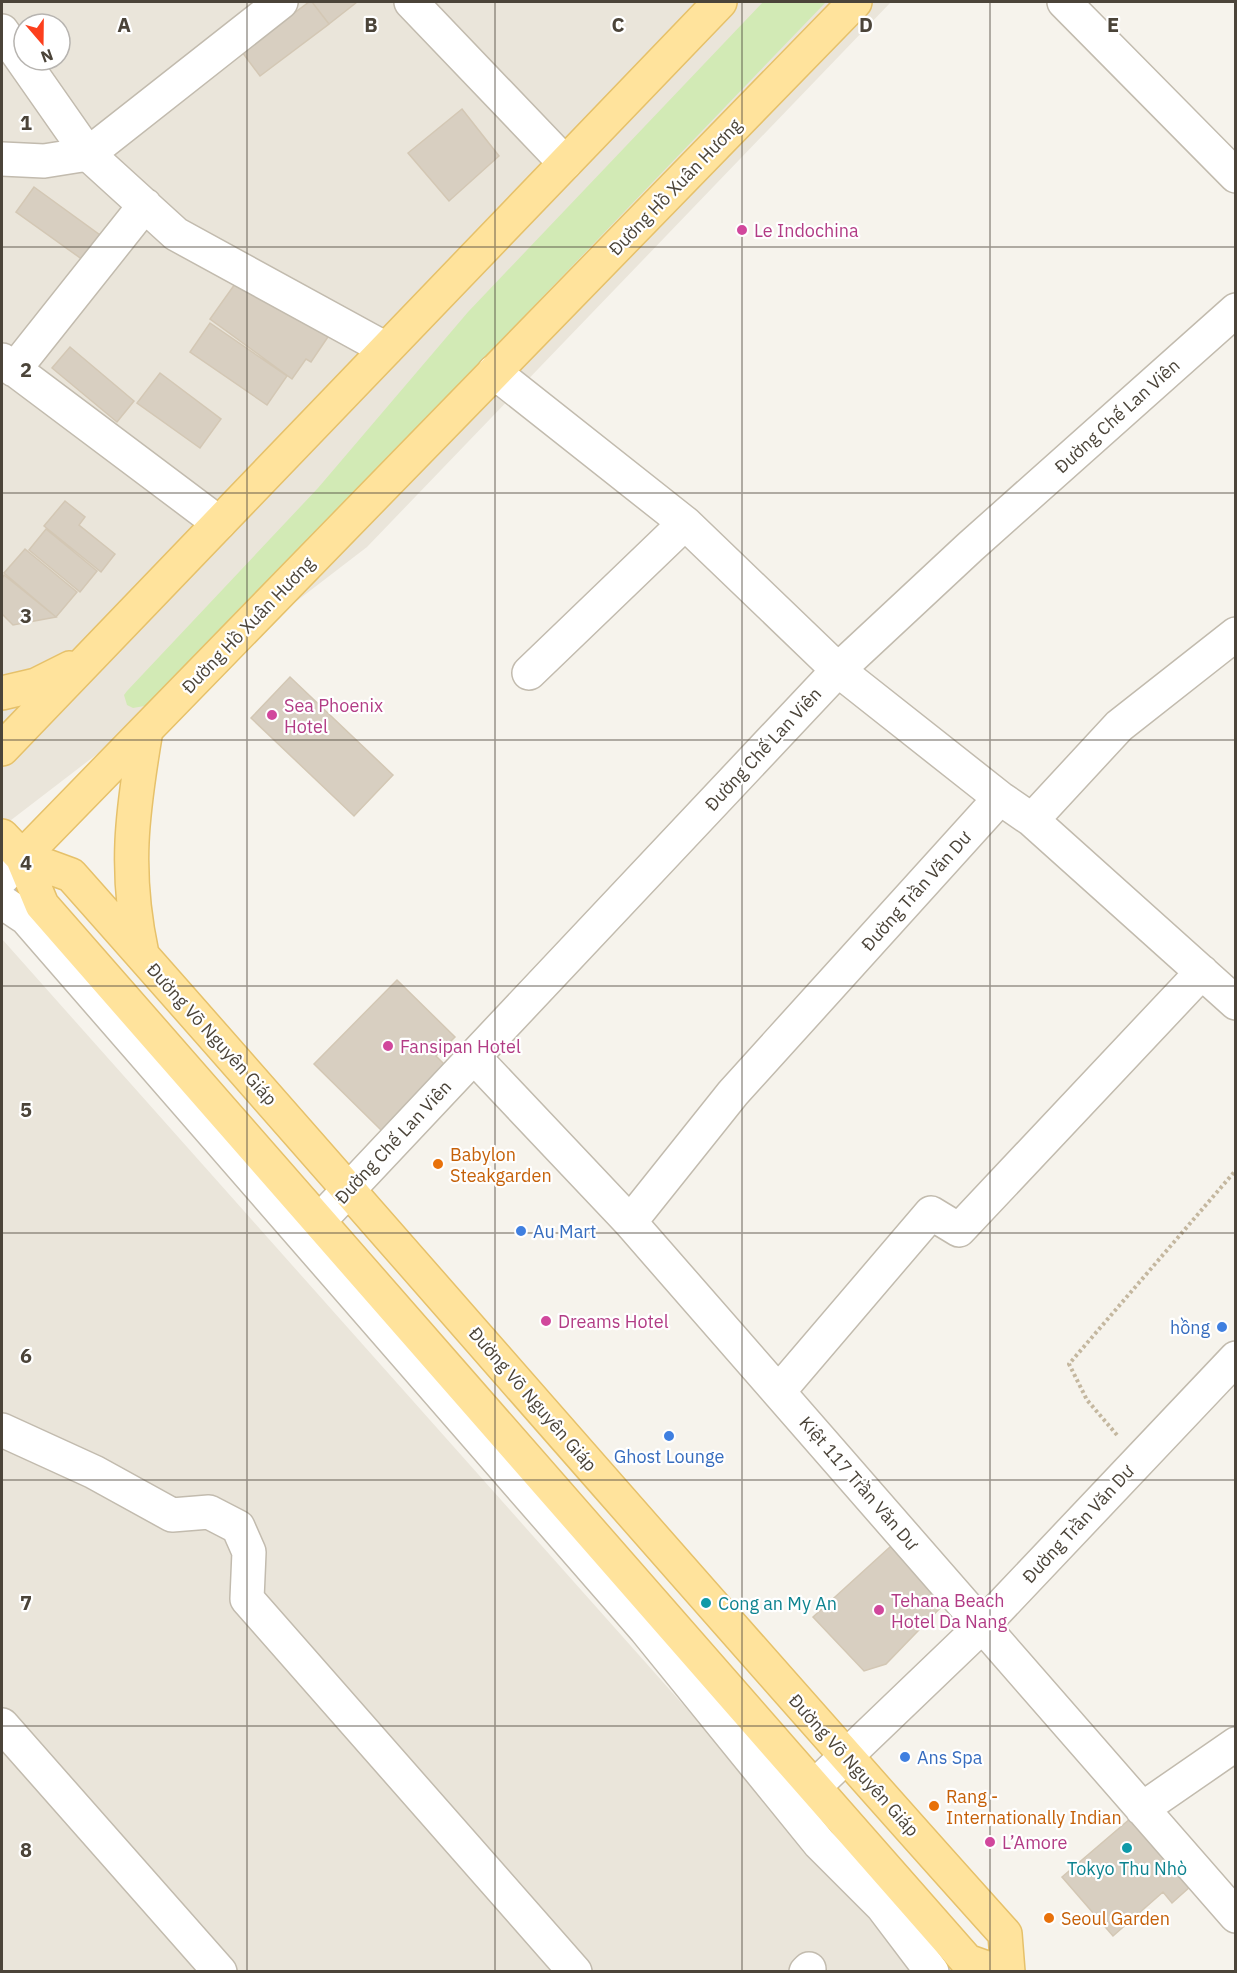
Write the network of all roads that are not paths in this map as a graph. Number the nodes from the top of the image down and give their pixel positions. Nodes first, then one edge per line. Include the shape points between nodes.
1 (281, 2) edge
2 (411, 2) edge
3 (720, 2) edge
4 (855, 2) edge
5 (1064, 2) edge
6 (2, 30) edge
7 (88, 154) junction
8 (2, 159) edge
9 (565, 162) junction
10 (1232, 168) edge
11 (145, 205) junction
12 (1236, 310) edge
13 (386, 349) junction
14 (8, 365) edge
15 (494, 372) junction
16 (219, 523) junction
17 (685, 523) junction
18 (1236, 634) edge
19 (86, 661) junction
20 (838, 670) junction
21 (529, 673) dead end
22 (2, 693) edge
23 (146, 730) junction
24 (2, 749) edge
25 (1000, 798) junction
26 (1032, 820) junction
27 (8, 857) edge
28 (2, 903) edge
29 (142, 956) junction
30 (1202, 972) junction
31 (1236, 1003) edge
32 (474, 1057) junction
33 (349, 1189) junction
34 (321, 1219) junction
35 (630, 1222) junction
36 (1236, 1358) edge
37 (779, 1391) junction
38 (2, 1430) edge
39 (982, 1625) junction
40 (2, 1725) edge
41 (1236, 1744) edge
42 (846, 1757) junction
43 (814, 1787) junction
44 (1142, 1809) junction
45 (1236, 1916) edge
46 (220, 1971) edge
47 (575, 1971) edge
48 (932, 1971) edge
49 (998, 1971) edge
50 (1008, 1971) edge

1 - 7 street
2 - 9 street
3 - 9 main road
4 - 15 main road, Đường Hồ Xuân Hương
5 - 10 street
6 - 7 street
7 - 8 street via 44,161
7 - 11 street
9 - 13 main road
11 - 13 street via 176,234
11 - 14 street
12 - 20 street, Đường Chế Lan Viên
13 - 16 main road
14 - 16 street
15 - 17 street
15 - 23 main road, Đường Hồ Xuân Hương
16 - 19 main road
17 - 20 street
17 - 21 street
18 - 26 street via 1119,726
19 - 22 main road via 36,685
19 - 24 main road
20 - 25 street
20 - 32 street, Đường Chế Lan Viên
23 - 27 main road, Đường Hồ Xuân Hương
23 - 29 main road via 136,790 129,878
25 - 26 street
25 - 35 street, Đường Trần Văn Dư via 733,1094
26 - 30 street
27 - 29 main road, Đường Võ Nguyên Giáp via 71,875
27 - 34 main road via 42,904
28 - 48 street via 26,918 615,1593 819,1843 882,1906
29 - 33 main road, Đường Võ Nguyên Giáp
30 - 31 street
30 - 37 street via 958,1230 931,1213
32 - 33 street, Đường Chế Lan Viên
32 - 35 street, Kiệt 117 Trần Văn Dư
33 - 34 street, Đường Chế Lan Viên
33 - 42 main road, Đường Võ Nguyên Giáp
34 - 43 main road
35 - 37 street, Kiệt 117 Trần Văn Dư
36 - 39 street, Đường Trần Văn Dư
37 - 39 street, Kiệt 117 Trần Văn Dư
38 - 47 street via 94,1472 172,1515 209,1512 238,1527 249,1552 247,1599
39 - 42 street, Đường Trần Văn Dư
39 - 44 street, Kiệt 117 Trần Văn Dư
40 - 46 street
41 - 44 street
42 - 43 street, Đường Trần Văn Dư
42 - 50 main road, Đường Võ Nguyên Giáp via 1005,1934
43 - 49 main road via 967,1961
44 - 45 street, Kiệt 117 Trần Văn Dư

